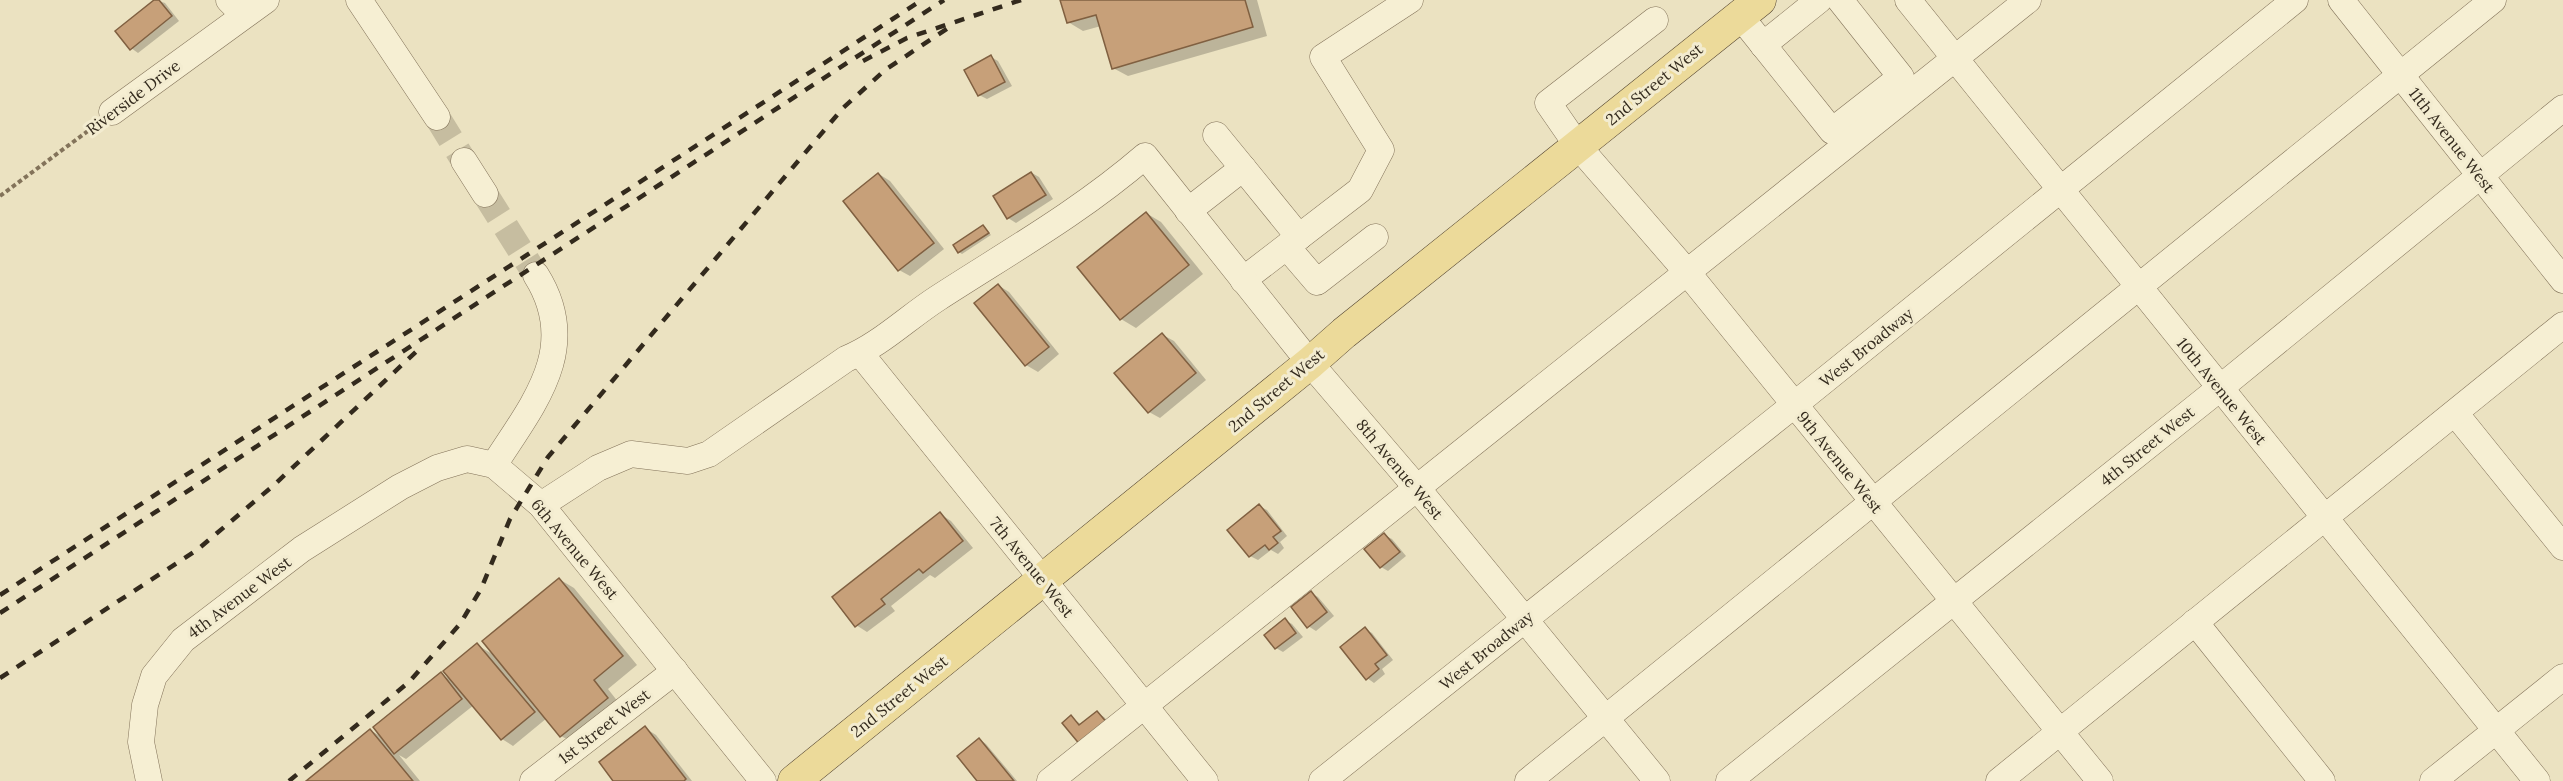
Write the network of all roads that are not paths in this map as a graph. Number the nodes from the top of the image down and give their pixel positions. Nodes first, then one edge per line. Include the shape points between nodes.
1 (266, 0) edge
2 (359, 0) edge
3 (1410, 0) edge
4 (1819, 0) edge
5 (1840, 0) edge
6 (1908, 0) edge
7 (2028, 0) edge
8 (2295, 0) edge
9 (2342, 0) edge
10 (2493, 0) edge
11 (237, 8) edge
12 (1750, 8) edge
13 (1655, 20) dead end
14 (1763, 45) junction
15 (1955, 58) junction
16 (2401, 75) junction
17 (2563, 108) edge
18 (111, 112) road end
19 (437, 117) tunnel mouth
20 (1216, 135) dead end
21 (1577, 146) junction
22 (464, 161) tunnel mouth
23 (1243, 168) junction
24 (2481, 175) junction
25 (2061, 190) junction
26 (485, 194) tunnel mouth
27 (1188, 211) junction
28 (1375, 237) dead end
29 (1293, 242) junction
30 (1687, 272) junction
31 (536, 275) tunnel mouth
32 (1243, 280) junction
33 (2563, 280) edge
34 (2138, 286) junction
35 (2563, 325) edge
36 (860, 353) junction
37 (1310, 363) junction
38 (2220, 388) junction
39 (1794, 405) junction
40 (2455, 413) junction
41 (494, 465) junction
42 (1417, 488) junction
43 (1872, 501) junction
44 (541, 505) junction
45 (2324, 518) junction
46 (2563, 547) edge
47 (1043, 580) junction
48 (1954, 602) junction
49 (1525, 620) junction
50 (2196, 622) junction
51 (675, 670) junction
52 (2563, 677) edge
53 (1144, 706) junction
54 (1606, 718) junction
55 (2496, 730) junction
56 (2060, 732) junction
57 (149, 781) edge
58 (533, 781) edge
59 (763, 781) edge
60 (794, 781) edge
61 (1050, 781) edge
62 (1205, 781) edge
63 (1322, 781) edge
64 (1528, 781) edge
65 (1657, 781) edge
66 (1729, 781) edge
67 (1999, 781) edge
68 (2100, 781) edge
69 (2322, 781) edge
70 (2433, 781) edge
71 (2537, 781) edge

1 - 11 street, Riverside Drive
2 - 19 street
3 - 29 street via 1323,57 1381,150 1360,190
4 - 14 street
5 - 14 street via 1900,77 1832,131
6 - 15 street, 10th Avenue West
7 - 15 street
8 - 25 street, West Broadway
9 - 16 street, 11th Avenue West
10 - 16 street
11 - 18 street, Riverside Drive
12 - 14 street
12 - 21 main road, 2nd Street West
13 - 21 street, 9th Avenue West via 1548,103
15 - 25 street, 10th Avenue West
15 - 30 street
16 - 24 street, 11th Avenue West
16 - 34 street
17 - 24 street, 4th Street West
20 - 23 street
21 - 30 street, 9th Avenue West
21 - 37 main road, 2nd Street West
22 - 26 street
23 - 27 street
23 - 29 street
24 - 33 street, 11th Avenue West
24 - 38 street, 4th Street West
25 - 34 street, 10th Avenue West
25 - 39 street, West Broadway
27 - 32 street, 8th Avenue West
27 - 36 street, 8th Avenue West via 1145,156 1105,190
28 - 29 street via 1317,282
29 - 32 street
30 - 39 street, 9th Avenue West
30 - 42 street
31 - 41 street via 546,291 552,314 551,366 542,389
32 - 37 street, 8th Avenue West
34 - 38 street, 10th Avenue West
34 - 43 street
35 - 40 street
36 - 44 street via 709,454 688,461 631,454 598,468
36 - 47 street, 7th Avenue West
37 - 42 street, 8th Avenue West
37 - 47 main road, 2nd Street West
38 - 45 street, 10th Avenue West
38 - 48 street, 4th Street West
39 - 43 street, 9th Avenue West
39 - 49 street, West Broadway
40 - 45 street
40 - 46 street
41 - 44 street, 6th Avenue West
41 - 57 street, 4th Avenue West via 467,459 437,468 400,487 302,549 183,640 154,676 145,705 141,742
42 - 49 street, 8th Avenue West
42 - 53 street
43 - 48 street, 9th Avenue West
43 - 54 street
44 - 51 street, 6th Avenue West
45 - 50 street
45 - 55 street, 10th Avenue West
47 - 53 street, 7th Avenue West
47 - 60 main road, 2nd Street West
48 - 56 street, 9th Avenue West
48 - 66 street, 4th Street West
49 - 54 street, 8th Avenue West
49 - 63 street, West Broadway
50 - 56 street
50 - 69 street
51 - 58 street, 1st Street West
51 - 59 street, 6th Avenue West
52 - 55 street
53 - 61 street
53 - 62 street, 7th Avenue West
54 - 64 street
54 - 65 street, 8th Avenue West
55 - 70 street
55 - 71 street, 10th Avenue West
56 - 67 street
56 - 68 street, 9th Avenue West

